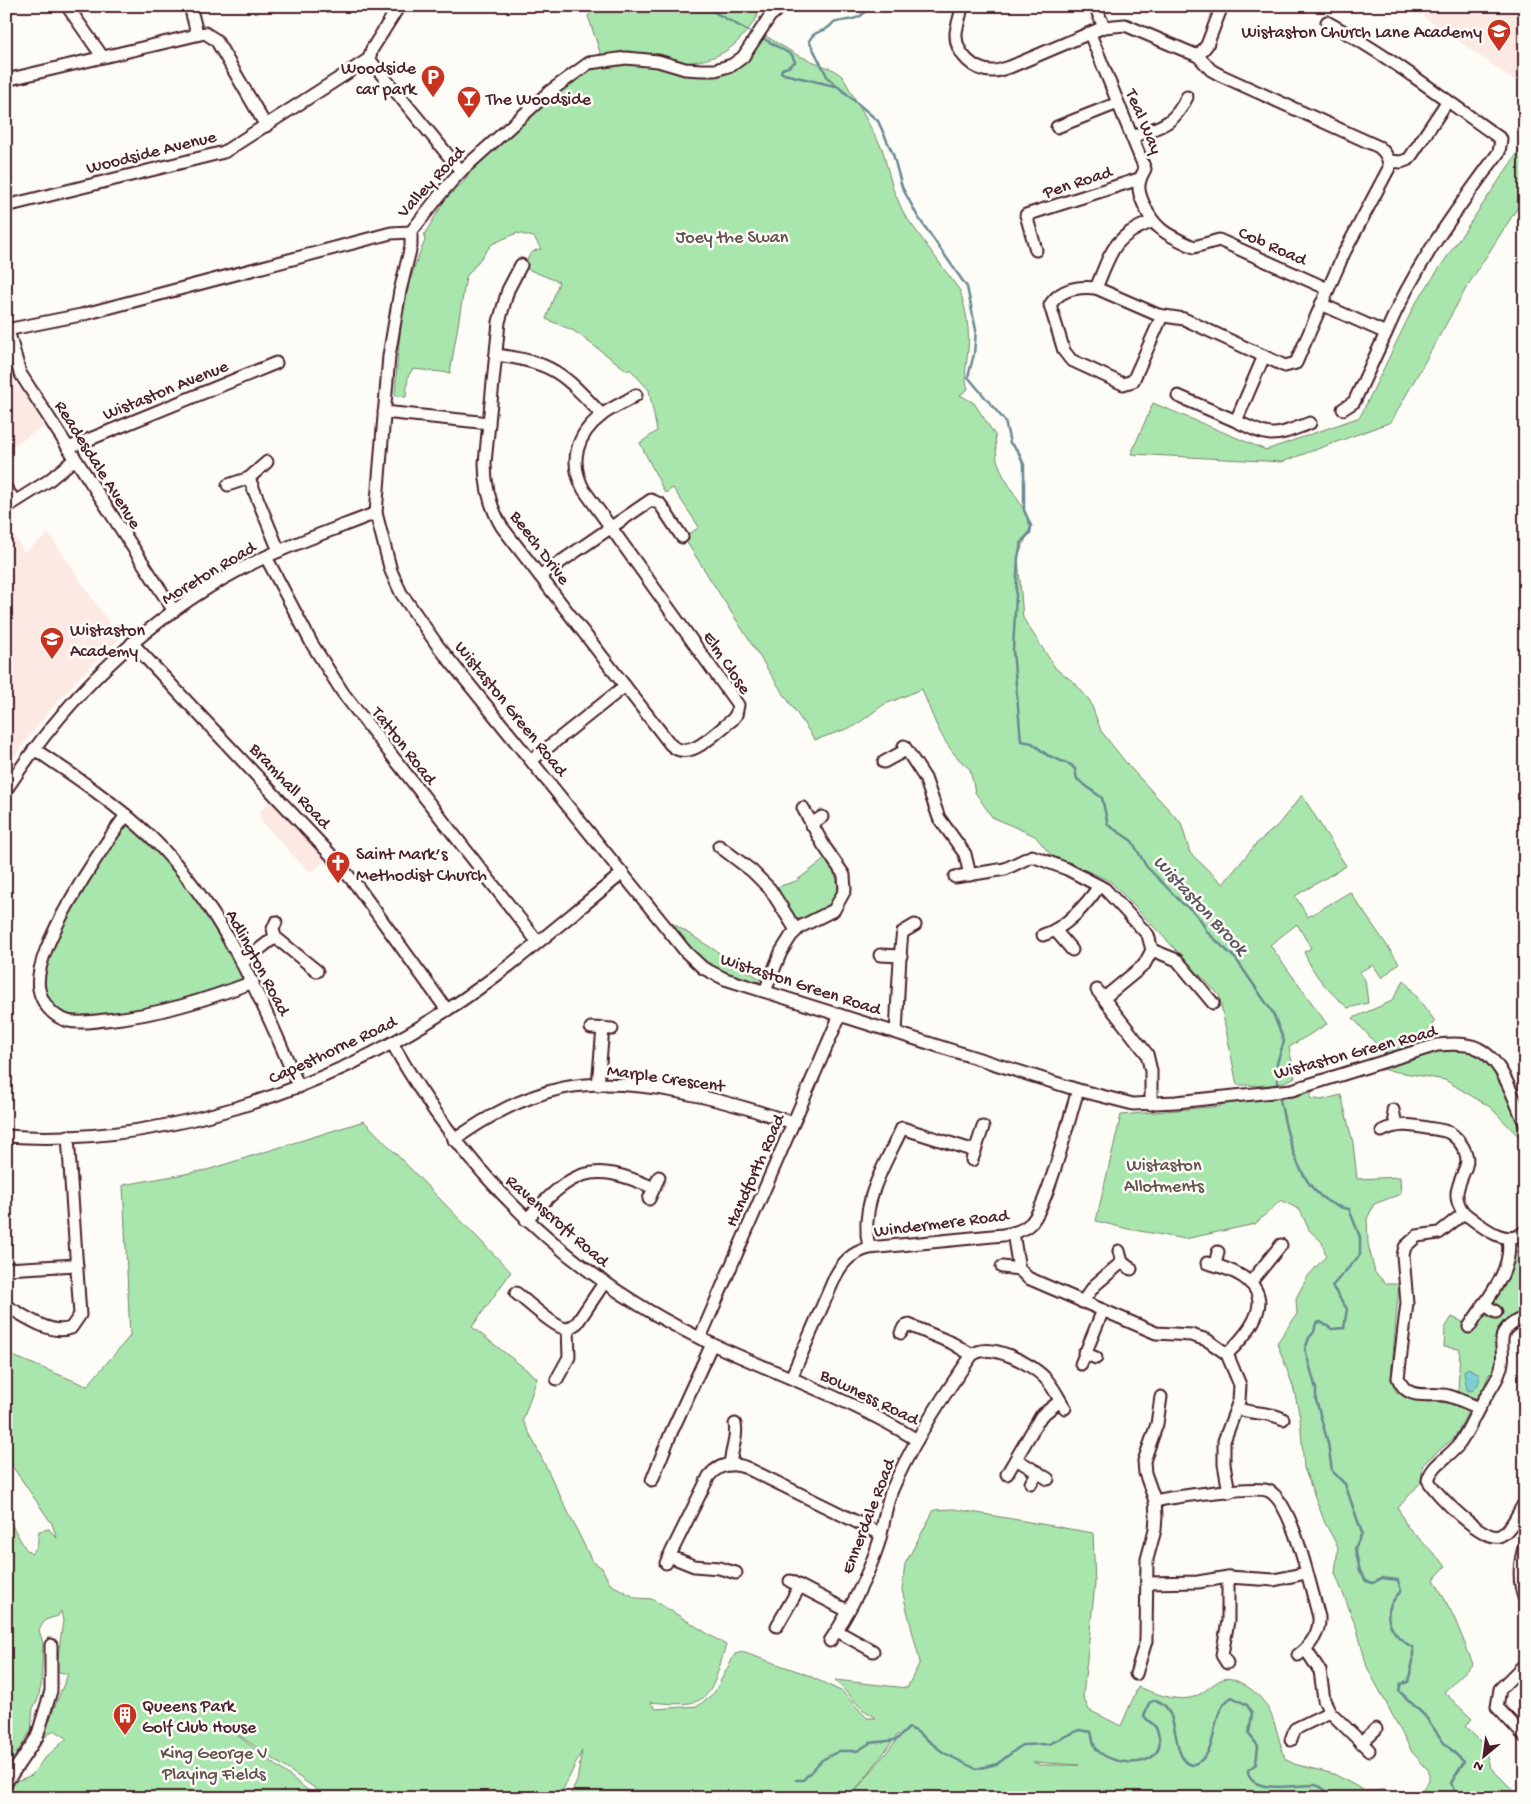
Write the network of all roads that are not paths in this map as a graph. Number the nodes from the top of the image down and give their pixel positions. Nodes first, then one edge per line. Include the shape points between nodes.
1 (67, 6) edge
2 (190, 6) edge
3 (399, 6) edge
4 (782, 6) edge
5 (962, 6) edge
6 (1095, 6) edge
7 (1222, 6) edge
8 (770, 11) edge
9 (1326, 22) dead end
10 (1104, 27) junction
11 (197, 34) junction
12 (1090, 34) junction
13 (102, 56) junction
14 (1198, 56) junction
15 (369, 59) junction
16 (6, 80) edge
17 (1187, 96) dead end
18 (1447, 102) junction
19 (1118, 103) junction
20 (266, 126) junction
21 (1057, 128) dead end
22 (1132, 137) junction
23 (1389, 161) junction
24 (461, 171) junction
25 (1139, 179) junction
26 (6, 206) edge
27 (1151, 222) junction
28 (412, 232) junction
29 (1036, 250) dead end
30 (521, 265) dead end
31 (1096, 288) junction
32 (1328, 288) junction
33 (1321, 304) junction
34 (1162, 316) junction
35 (7, 330) edge
36 (1386, 333) junction
37 (496, 354) junction
38 (1264, 356) junction
39 (276, 363) dead end
40 (636, 396) dead end
41 (1178, 396) dead end
42 (1343, 409) dead end
43 (384, 412) junction
44 (602, 415) junction
45 (1236, 422) junction
46 (489, 423) junction
47 (1310, 423) dead end
48 (68, 448) junction
49 (75, 459) junction
50 (267, 462) dead end
51 (248, 478) junction
52 (228, 485) dead end
53 (7, 490) edge
54 (376, 513) junction
55 (611, 527) junction
56 (682, 536) dead end
57 (279, 551) junction
58 (266, 557) junction
59 (540, 576) junction
60 (174, 611) junction
61 (132, 642) junction
62 (624, 686) junction
63 (34, 749) junction
64 (532, 760) junction
65 (884, 762) dead end
66 (6, 790) edge
67 (803, 808) dead end
68 (126, 815) junction
69 (822, 816) dead end
70 (811, 824) junction
71 (719, 846) dead end
72 (623, 873) junction
73 (970, 875) junction
74 (955, 877) dead end
75 (1099, 886) junction
76 (276, 922) dead end
77 (915, 925) dead end
78 (796, 930) junction
79 (1055, 930) junction
80 (1043, 935) dead end
81 (275, 937) junction
82 (537, 941) junction
83 (1072, 950) dead end
84 (1152, 950) junction
85 (880, 955) dead end
86 (901, 956) junction
87 (243, 962) junction
88 (317, 971) dead end
89 (253, 982) junction
90 (765, 991) junction
91 (1206, 1001) dead end
92 (447, 1010) junction
93 (840, 1015) junction
94 (602, 1028) dead end
95 (896, 1033) junction
96 (392, 1043) junction
97 (598, 1085) junction
98 (299, 1087) junction
99 (1078, 1090) junction
100 (1151, 1104) junction
101 (1393, 1110) dead end
102 (793, 1124) junction
103 (1525, 1124) edge
104 (1396, 1125) junction
105 (983, 1127) dead end
106 (1382, 1131) dead end
107 (6, 1136) edge
108 (68, 1136) junction
109 (454, 1140) junction
110 (659, 1177) dead end
111 (654, 1188) junction
112 (649, 1200) dead end
113 (1464, 1213) junction
114 (526, 1220) junction
115 (1525, 1231) edge
116 (1013, 1233) junction
117 (1508, 1239) junction
118 (1281, 1245) dead end
119 (869, 1248) junction
120 (1218, 1252) dead end
121 (1271, 1258) junction
122 (1124, 1260) dead end
123 (77, 1265) junction
124 (1281, 1265) dead end
125 (1002, 1267) dead end
126 (6, 1269) edge
127 (1019, 1269) junction
128 (604, 1282) junction
129 (1250, 1283) junction
130 (516, 1293) dead end
131 (1082, 1302) junction
132 (1483, 1304) junction
133 (6, 1306) edge
134 (1102, 1310) junction
135 (1496, 1312) dead end
136 (1525, 1317) edge
137 (1468, 1327) dead end
138 (568, 1329) junction
139 (901, 1333) dead end
140 (700, 1338) junction
141 (712, 1344) junction
142 (1227, 1354) junction
143 (972, 1355) junction
144 (1096, 1358) dead end
145 (557, 1378) dead end
146 (791, 1378) junction
147 (1161, 1397) dead end
148 (1237, 1408) junction
149 (1479, 1408) junction
150 (1283, 1419) dead end
151 (735, 1424) dead end
152 (918, 1440) junction
153 (1016, 1459) junction
154 (730, 1465) junction
155 (1038, 1472) junction
156 (1007, 1474) dead end
157 (1048, 1479) dead end
158 (652, 1480) dead end
159 (1031, 1483) dead end
160 (1229, 1492) junction
161 (1155, 1501) junction
162 (1525, 1502) edge
163 (881, 1534) junction
164 (1525, 1545) edge
165 (736, 1573) dead end
166 (1306, 1573) junction
167 (1228, 1576) junction
168 (1147, 1583) junction
169 (1525, 1600) edge
170 (848, 1611) junction
171 (778, 1617) dead end
172 (837, 1631) junction
173 (871, 1636) dead end
174 (830, 1641) dead end
175 (51, 1645) dead end
176 (1131, 1649) dead end
177 (1143, 1653) junction
178 (1220, 1658) dead end
179 (1525, 1664) edge
180 (1136, 1674) dead end
181 (1330, 1712) junction
182 (1376, 1729) dead end
183 (1525, 1737) edge
184 (1291, 1740) dead end
185 (6, 1783) edge

1 - 13 street
2 - 11 street
3 - 15 street
4 - 8 street, Valley Road
5 - 12 street via 957,41 967,61 983,70 1010,67
6 - 10 street
7 - 14 street via 1207,45
8 - 24 street, Valley Road via 755,42 743,57 732,65 715,70 685,69 658,61 626,58 589,63 549,92
9 - 18 street
10 - 12 street
10 - 14 street via 1125,25
11 - 13 street
11 - 20 street via 209,34 216,40
12 - 19 street, Teal Way
13 - 16 street
14 - 23 street via 1220,75 1379,147
15 - 20 street, Woodside Avenue
15 - 24 street
17 - 22 street via 1176,117
18 - 23 street via 1409,159
18 - 36 street via 1501,139 1499,152 1428,252 1401,298
19 - 21 street
19 - 22 street, Teal Way
20 - 26 street, Woodside Avenue via 218,154
22 - 25 street, Teal Way via 1145,168
23 - 32 street via 1389,168
24 - 28 street, Valley Road
25 - 27 street, Teal Way via 1138,191
25 - 29 street, Pen Road via 1026,215
27 - 31 street via 1132,229 1119,240
27 - 32 street, Cob Road via 1194,247 1219,240
28 - 35 street, Valley Road via 391,233 81,315
28 - 43 street, Wistaston Green Road via 389,356
30 - 37 street, Beech Drive via 503,303
31 - 34 street
31 - 34 street via 1081,286 1056,296 1050,305 1064,351 1071,360 1123,384 1133,381
32 - 33 street
33 - 36 street
33 - 38 street via 1296,363 1285,366
34 - 38 street via 1184,319
35 - 48 street, Readesdale Avenue via 20,373
36 - 42 street via 1354,402
37 - 44 street via 530,360 556,370 574,384
37 - 46 street, Beech Drive
38 - 45 street
39 - 48 street, Wistaston Avenue
40 - 44 street
41 - 45 street
43 - 46 street
43 - 54 street, Wistaston Green Road
44 - 55 street via 582,438 575,462 580,483
45 - 47 street via 1265,435 1280,434
46 - 59 street, Beech Drive via 485,472 493,510 502,527
48 - 49 street, Readesdale Avenue
49 - 53 street via 48,481 12,503
49 - 60 street, Readesdale Avenue
50 - 51 street
51 - 52 street
51 - 57 street
54 - 57 street, Moreton Road
54 - 64 street, Wistaston Green Road via 391,571 407,604
55 - 56 street via 653,500 660,504
55 - 59 street
55 - 62 street, Elm Close via 735,698 738,711 732,720 694,749 681,752 670,744
57 - 58 street, Moreton Road
58 - 60 street, Moreton Road via 218,582
58 - 82 street, Tatton Road via 312,644 343,693
59 - 62 street, Beech Drive
60 - 61 street, Moreton Road
61 - 63 street, Moreton Road via 62,713
61 - 92 street, Bramhall Road via 331,854
62 - 64 street
63 - 66 street, Moreton Road
63 - 68 street, Adlington Road
64 - 72 street, Wistaston Green Road
65 - 73 street via 905,748 925,778 939,818 965,854
67 - 70 street
68 - 87 street, Adlington Road via 152,838 190,881 224,927
68 - 89 street via 80,882 46,952 38,983 48,1009 70,1021 127,1018 187,1005
69 - 70 street
70 - 78 street via 844,875 845,890 834,910
71 - 78 street via 770,889
72 - 82 street, Capesthorne Road
72 - 90 street, Wistaston Green Road via 698,963 716,975
73 - 74 street
73 - 75 street via 1005,869 1032,856
75 - 79 street via 1087,903
75 - 84 street via 1113,896 1148,935
76 - 81 street
77 - 86 street via 901,934
78 - 90 street via 781,952
79 - 80 street
79 - 83 street
81 - 87 street
81 - 88 street
82 - 92 street, Capesthorne Road
84 - 91 street via 1177,960
84 - 100 street via 1144,965 1101,994 1147,1054 1151,1071
85 - 86 street
86 - 95 street
87 - 89 street, Adlington Road
89 - 98 street, Adlington Road
90 - 93 street, Wistaston Green Road
92 - 96 street, Capesthorne Road
93 - 95 street, Wistaston Green Road
93 - 102 street, Handforth Road
94 - 97 street
95 - 99 street, Wistaston Green Road
96 - 98 street, Capesthorne Road
96 - 109 street, Ravenscroft Road via 421,1094
97 - 102 street, Marple Crescent via 646,1088 705,1098
97 - 109 street, Marple Crescent via 562,1088 526,1099 481,1121
98 - 108 street, Capesthorne Road via 205,1116 146,1128
99 - 100 street, Wistaston Green Road via 1124,1102
99 - 116 street, Windermere Road via 1039,1211 1027,1227
100 - 103 street, Wistaston Green Road via 1292,1090 1437,1045 1458,1044 1473,1046 1487,1054 1502,1073
101 - 104 street
102 - 140 street, Handforth Road
104 - 106 street
104 - 113 street via 1449,1133 1465,1150 1466,1166 1456,1195
105 - 119 street via 974,1155 902,1128 868,1204 865,1224
107 - 108 street, Capesthorne Road
108 - 123 street
109 - 114 street, Ravenscroft Road
110 - 111 street
111 - 112 street
111 - 114 street via 618,1174 585,1175 559,1186
113 - 117 street
113 - 149 street via 1439,1233 1412,1238 1405,1247 1407,1303 1398,1378 1414,1395 1448,1395
114 - 128 street, Ravenscroft Road
115 - 117 street
116 - 119 street, Windermere Road
116 - 127 street
117 - 132 street via 1510,1256 1507,1267
118 - 121 street
119 - 146 street, Windermere Road via 853,1254 840,1267
120 - 129 street via 1211,1264 1230,1270
121 - 124 street
121 - 129 street
122 - 131 street via 1095,1285
123 - 126 street
123 - 133 street via 81,1310 78,1321 71,1328 60,1331 48,1327
125 - 127 street
127 - 131 street via 1028,1278
128 - 138 street via 577,1323
128 - 140 street, Ravenscroft Road
129 - 142 street via 1259,1298 1258,1315 1246,1335
130 - 138 street via 557,1327
131 - 134 street
132 - 135 street
132 - 137 street
134 - 142 street via 1156,1332 1207,1340
134 - 144 street via 1082,1359
136 - 149 street via 1509,1324 1502,1333 1503,1359 1499,1374
138 - 145 street via 569,1357
139 - 143 street via 909,1325
140 - 141 street, Bowness Road
141 - 146 street, Bowness Road
141 - 158 street
142 - 148 street via 1240,1386
143 - 152 street, Bowness Road
143 - 153 street via 993,1350 1026,1364 1047,1380 1062,1404 1041,1416
146 - 152 street, Bowness Road via 874,1414
147 - 161 street via 1157,1424 1144,1461
148 - 150 street
148 - 160 street via 1224,1441
149 - 162 street via 1458,1446 1430,1472 1428,1480 1434,1490 1491,1537 1501,1536 1510,1528
151 - 154 street
152 - 163 street, Ennerdale Road via 891,1491
153 - 155 street
153 - 156 street
154 - 163 street via 747,1468
154 - 165 street via 718,1468 709,1476 667,1560 694,1566 722,1562
155 - 157 street
155 - 159 street
160 - 161 street via 1182,1495
160 - 166 street via 1261,1489 1280,1499
161 - 168 street via 1156,1525 1148,1553
163 - 170 street, Ennerdale Road
164 - 169 street via 1520,1567
166 - 167 street via 1274,1580
166 - 181 street via 1319,1624 1313,1641 1302,1652 1320,1671 1324,1700
167 - 168 street via 1186,1583
167 - 178 street via 1228,1621
168 - 177 street via 1147,1632
170 - 171 street via 795,1583
170 - 172 street, Ennerdale Road
172 - 173 street via 869,1649
172 - 174 street, Ennerdale Road
175 - 185 street via 51,1690 37,1737
176 - 177 street
177 - 180 street
179 - 183 street via 1500,1689 1497,1707
181 - 182 street via 1365,1747
181 - 184 street via 1295,1729

